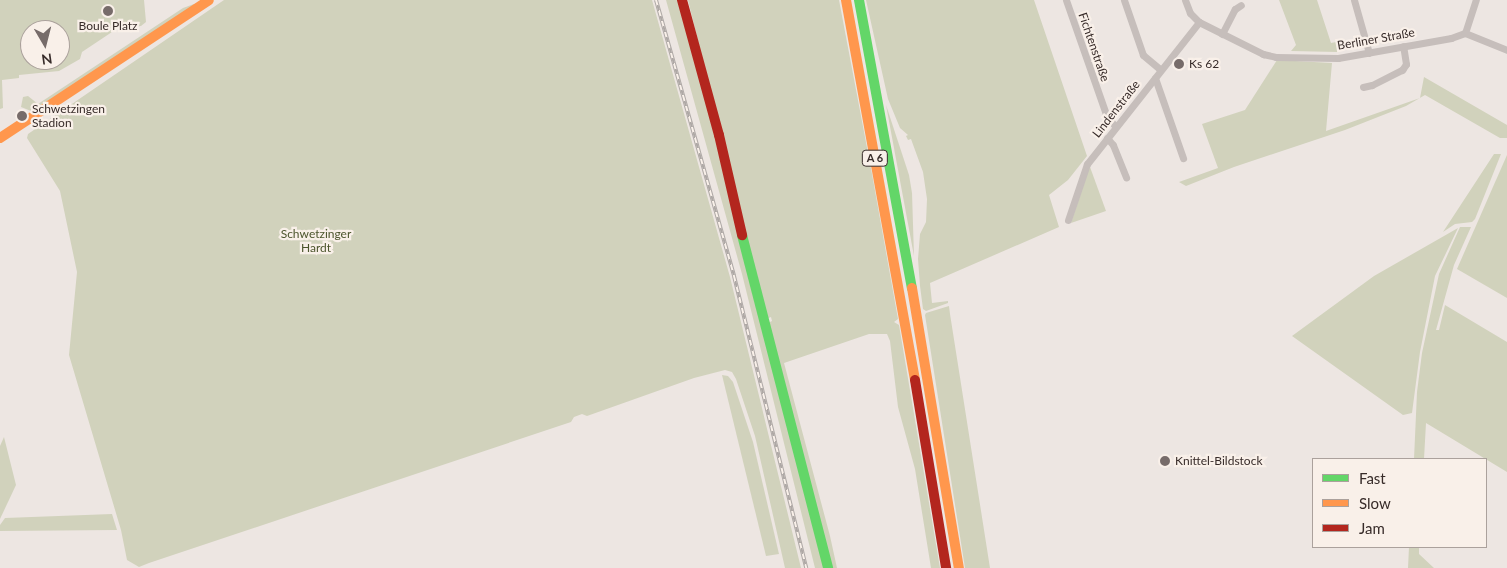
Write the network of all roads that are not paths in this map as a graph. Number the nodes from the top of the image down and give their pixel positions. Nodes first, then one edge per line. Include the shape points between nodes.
1 (209, 0) edge
2 (682, 0) edge
3 (846, 0) edge
4 (859, 0) edge
5 (1066, 0) edge
6 (1124, 0) edge
7 (1185, 0) edge
8 (1354, 0) edge
9 (1476, 0) edge
10 (1241, 5) dead end
11 (1199, 22) junction
12 (1465, 33) junction
13 (1222, 34) junction
14 (1403, 46) junction
15 (1507, 50) edge
16 (1369, 53) junction
17 (1161, 70) junction
18 (1155, 78) junction
19 (1364, 87) dead end
20 (1116, 126) junction
21 (0, 138) edge
22 (1107, 138) junction
23 (1183, 158) dead end
24 (1126, 178) dead end
25 (1068, 220) dead end
26 (828, 568) edge
27 (946, 568) edge
28 (959, 568) edge

1 - 21 main road
2 - 26 main road via 719,135 760,314
3 - 27 main road, A 6 via 905,319
4 - 28 main road, A 6 via 917,315
5 - 20 street, Fichtenstraße via 1107,117
6 - 17 street via 1143,55
7 - 11 street, Berliner Straße via 1190,13
8 - 16 street
9 - 12 street
10 - 13 street
11 - 13 street, Berliner Straße
11 - 17 street, Lindenstraße
12 - 14 street, Berliner Straße
12 - 15 street
13 - 16 street, Berliner Straße via 1276,57 1338,58
14 - 16 street, Berliner Straße
14 - 19 street via 1406,64 1402,70
17 - 18 street, Lindenstraße
18 - 20 street, Lindenstraße
18 - 23 street
20 - 22 street, Lindenstraße
22 - 24 street
22 - 25 street, Lindenstraße via 1086,164

